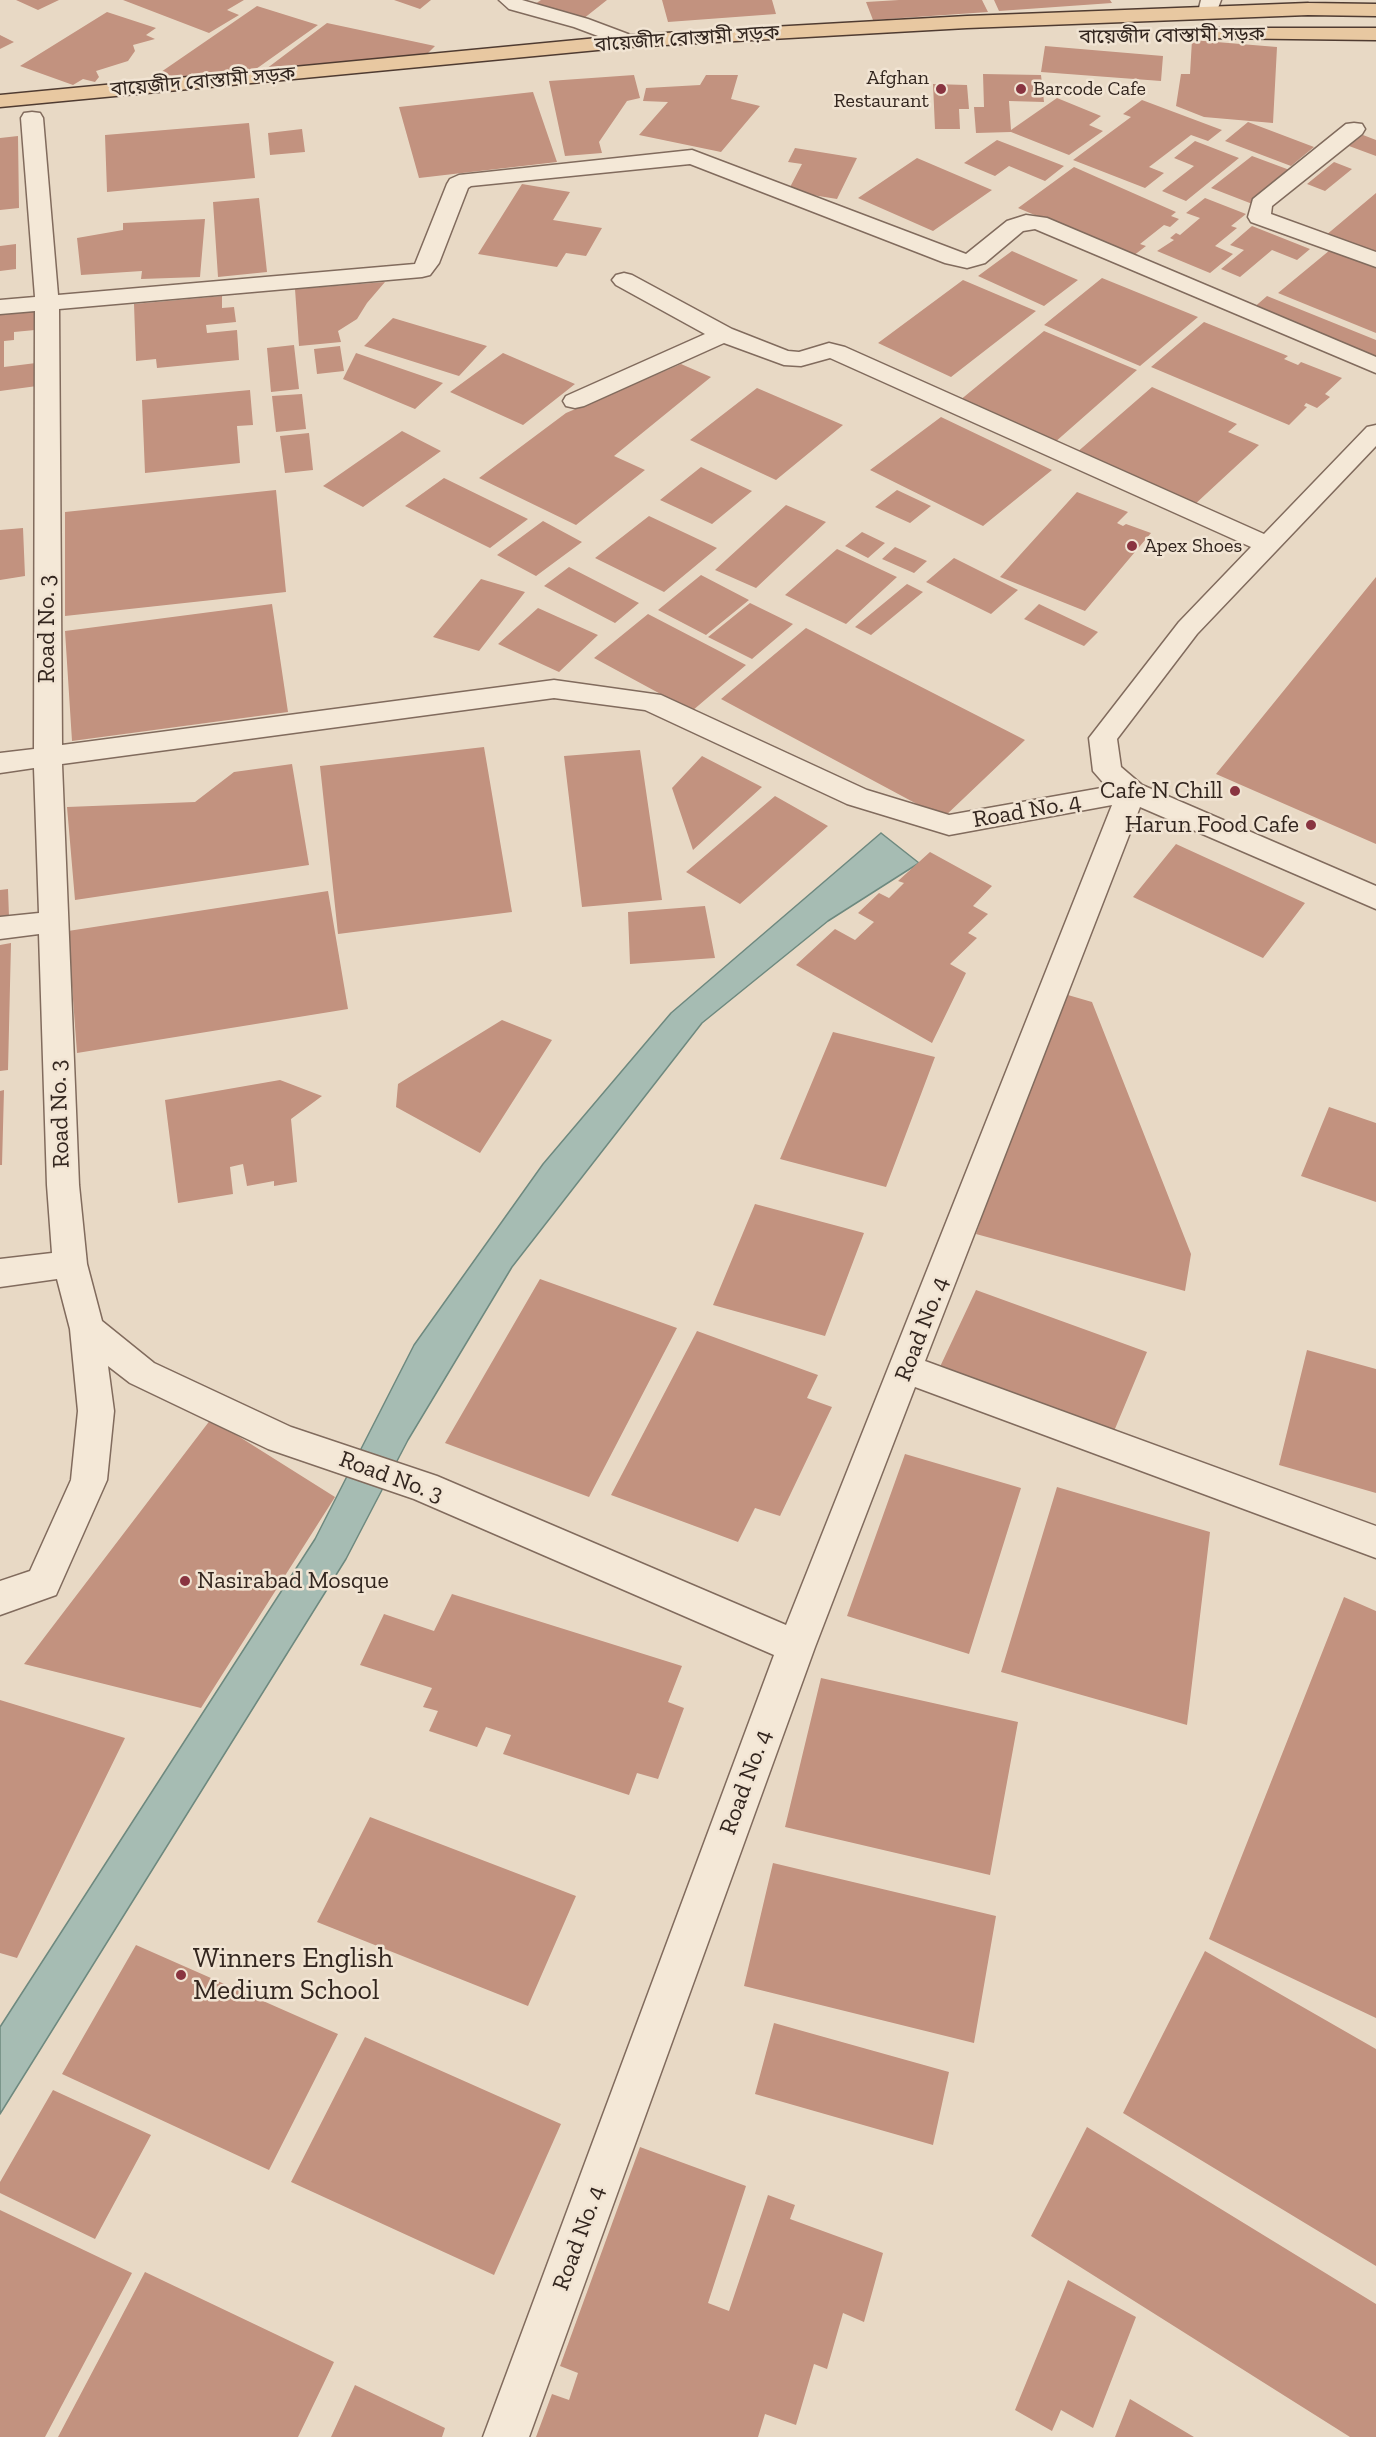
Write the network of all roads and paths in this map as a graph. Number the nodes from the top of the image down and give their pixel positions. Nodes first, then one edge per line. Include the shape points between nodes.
1 (509, 0) edge
2 (1210, 6) edge
3 (1376, 10) edge
4 (1194, 34) dead end
5 (1376, 34) edge
6 (629, 41) junction
7 (609, 63) dead end
8 (0, 101) edge
9 (32, 118) junction
10 (0, 121) edge
11 (1354, 129) dead end
12 (1376, 260) edge
13 (624, 280) dead end
14 (47, 302) junction
15 (0, 307) edge
16 (724, 334) junction
17 (1376, 366) edge
18 (575, 400) dead end
19 (1376, 432) edge
20 (1267, 545) junction
21 (48, 758) junction
22 (0, 763) edge
23 (1132, 792) junction
24 (1376, 898) edge
25 (54, 922) junction
26 (0, 928) edge
27 (70, 1264) junction
28 (0, 1273) edge
29 (87, 1329) junction
30 (906, 1369) junction
31 (1376, 1542) edge
32 (0, 1598) edge
33 (796, 1647) junction
34 (507, 2437) edge

1 - 6 street
2 - 3 main road, বায়েজীদ বোস্তামী সড়ক
2 - 6 main road, বায়েজীদ বোস্তামী সড়ক
4 - 5 main road, বায়েজীদ বোস্তামী সড়ক
6 - 8 main road, বায়েজীদ বোস্তামী সড়ক
7 - 9 main road, বায়েজীদ বোস্তামী সড়ক
9 - 10 main road, বায়েজীদ বোস্তামী সড়ক
9 - 14 street, Road No. 3
11 - 12 street via 1261,204 1259,217
13 - 16 street
14 - 15 street
14 - 17 street via 422,270 458,184 467,180 692,157 967,261 977,258 1015,226 1039,223
14 - 21 street, Road No. 3
16 - 18 street
16 - 20 street via 792,359 829,350 837,352
19 - 20 street
20 - 23 street via 1188,628 1103,738 1107,771
21 - 22 street, Road No. 4
21 - 23 street, Road No. 4 via 554,689 651,702 857,797 949,825
21 - 25 street, Road No. 3
23 - 24 street
23 - 30 street, Road No. 4
25 - 26 street
25 - 27 street, Road No. 3 via 63,1185
27 - 28 street
27 - 29 street, Road No. 3
29 - 32 street via 96,1411 88,1480 43,1583
29 - 33 street, Road No. 3 via 142,1374 280,1438 424,1487
30 - 31 street
30 - 33 street, Road No. 4
33 - 34 street, Road No. 4

